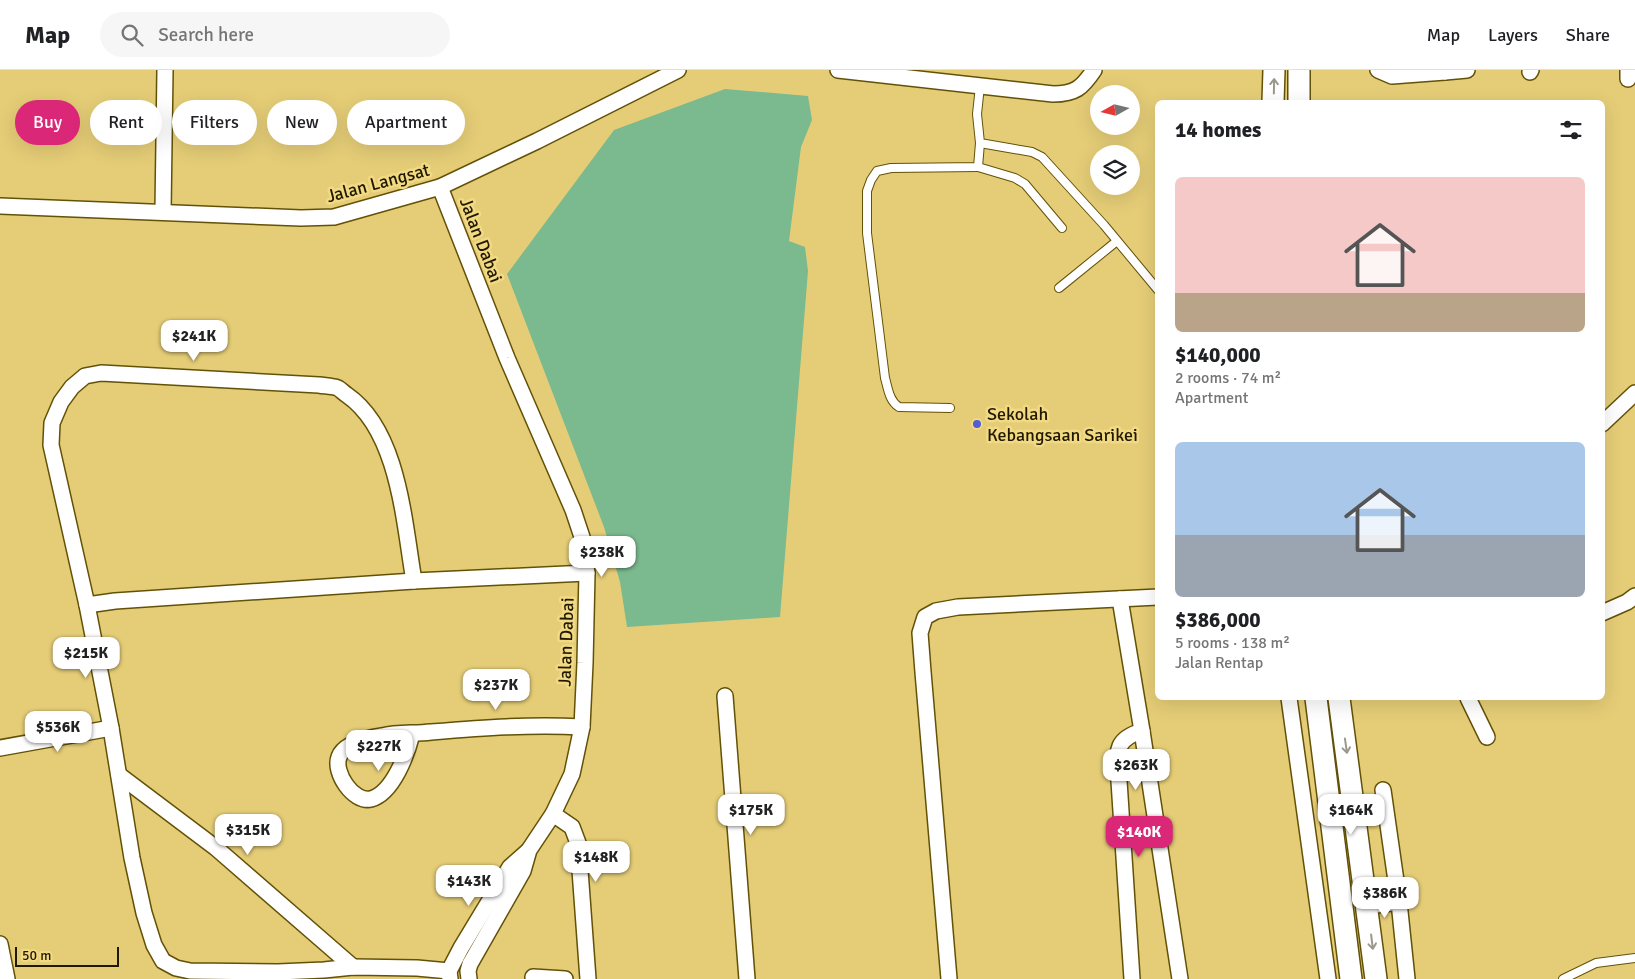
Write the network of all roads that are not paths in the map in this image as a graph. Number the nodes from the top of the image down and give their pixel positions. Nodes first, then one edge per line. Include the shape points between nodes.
1 (165, 70) edge
2 (678, 70) edge
3 (838, 70) edge
4 (1094, 70) edge
5 (1274, 70) edge
6 (1299, 70) edge
7 (1378, 70) edge
8 (1467, 70) edge
9 (1445, 71) edge
10 (980, 86) junction
11 (1273, 100) edge
12 (1299, 100) edge
13 (980, 144) junction
14 (978, 167) junction
15 (440, 187) junction
16 (0, 206) edge
17 (163, 211) junction
18 (1062, 228) dead end
19 (1117, 241) junction
20 (1155, 286) edge
21 (1059, 288) dead end
22 (1635, 393) edge
23 (950, 408) dead end
24 (1605, 421) edge
25 (587, 573) junction
26 (414, 581) junction
27 (1635, 596) edge
28 (1155, 597) edge
29 (1120, 599) junction
30 (87, 605) junction
31 (1605, 612) edge
32 (725, 696) dead end
33 (1289, 700) edge
34 (1316, 700) edge
35 (1340, 700) edge
36 (1469, 700) edge
37 (582, 727) junction
38 (110, 728) junction
39 (1142, 731) junction
40 (412, 734) junction
41 (1486, 738) dead end
42 (0, 748) edge
43 (119, 775) junction
44 (1383, 790) dead end
45 (553, 814) junction
46 (529, 850) junction
47 (1399, 902) junction
48 (1368, 906) junction
49 (0, 944) edge
50 (1635, 958) edge
51 (353, 967) junction
52 (449, 975) edge
53 (532, 977) dead end
54 (7, 979) edge
55 (469, 979) edge
56 (565, 979) edge
57 (588, 979) edge
58 (747, 979) edge
59 (949, 979) edge
60 (1132, 979) edge
61 (1180, 979) edge
62 (1328, 979) edge
63 (1351, 979) edge
64 (1376, 979) edge
65 (1407, 979) edge
66 (1562, 979) edge

1 - 17 street
2 - 15 street, Jalan Langsat
3 - 10 street
4 - 10 street via 1077,90 1067,94
11 -> 5 main road
6 - 12 main road
7 - 9 street via 1392,76
8 - 9 street
10 - 13 lane
13 - 14 lane
13 - 19 lane via 1032,152 1042,157
14 - 18 lane via 1025,184
14 - 23 lane via 877,171 867,191 868,233 885,378 893,403
15 - 17 street, Jalan Langsat via 334,216 301,218
15 - 25 street, Jalan Dabai via 507,358 573,510 582,537
16 - 17 street, Jalan Langsat
19 - 20 lane
19 - 21 lane
22 - 24 street
25 - 26 street
25 - 37 street, Jalan Dabai
26 - 30 street
26 - 30 street via 399,487 388,453 372,420 358,402 338,388 101,373 85,376 72,387 52,423 51,445
27 - 31 street
28 - 29 street
29 - 39 street
29 - 59 street via 958,607 936,611 925,617 920,633
30 - 38 street
32 - 58 street
33 - 62 street
34 - 63 main road
35 -> 48 main road
36 - 41 street
37 - 40 street via 502,726
37 - 45 street, Jalan Dabai via 572,774
38 - 42 street
38 - 43 street
39 - 60 street via 1125,738 1118,754
39 - 61 street
40 - 40 street via 401,765 382,792 369,800 352,793 338,765 339,756 348,747 396,733
43 - 51 street via 216,848
43 - 51 street via 144,913 163,961 190,971 278,972
44 - 47 street
45 - 46 street, Jalan Dabai
45 - 57 street via 572,828 578,843
46 - 52 street via 510,867 453,960
46 - 55 street, Jalan Dabai via 523,871 470,964
47 - 48 street
47 - 65 street
48 -> 64 main road
49 - 54 street
50 - 66 lane via 1596,963
51 - 52 street via 417,968
53 - 56 street

